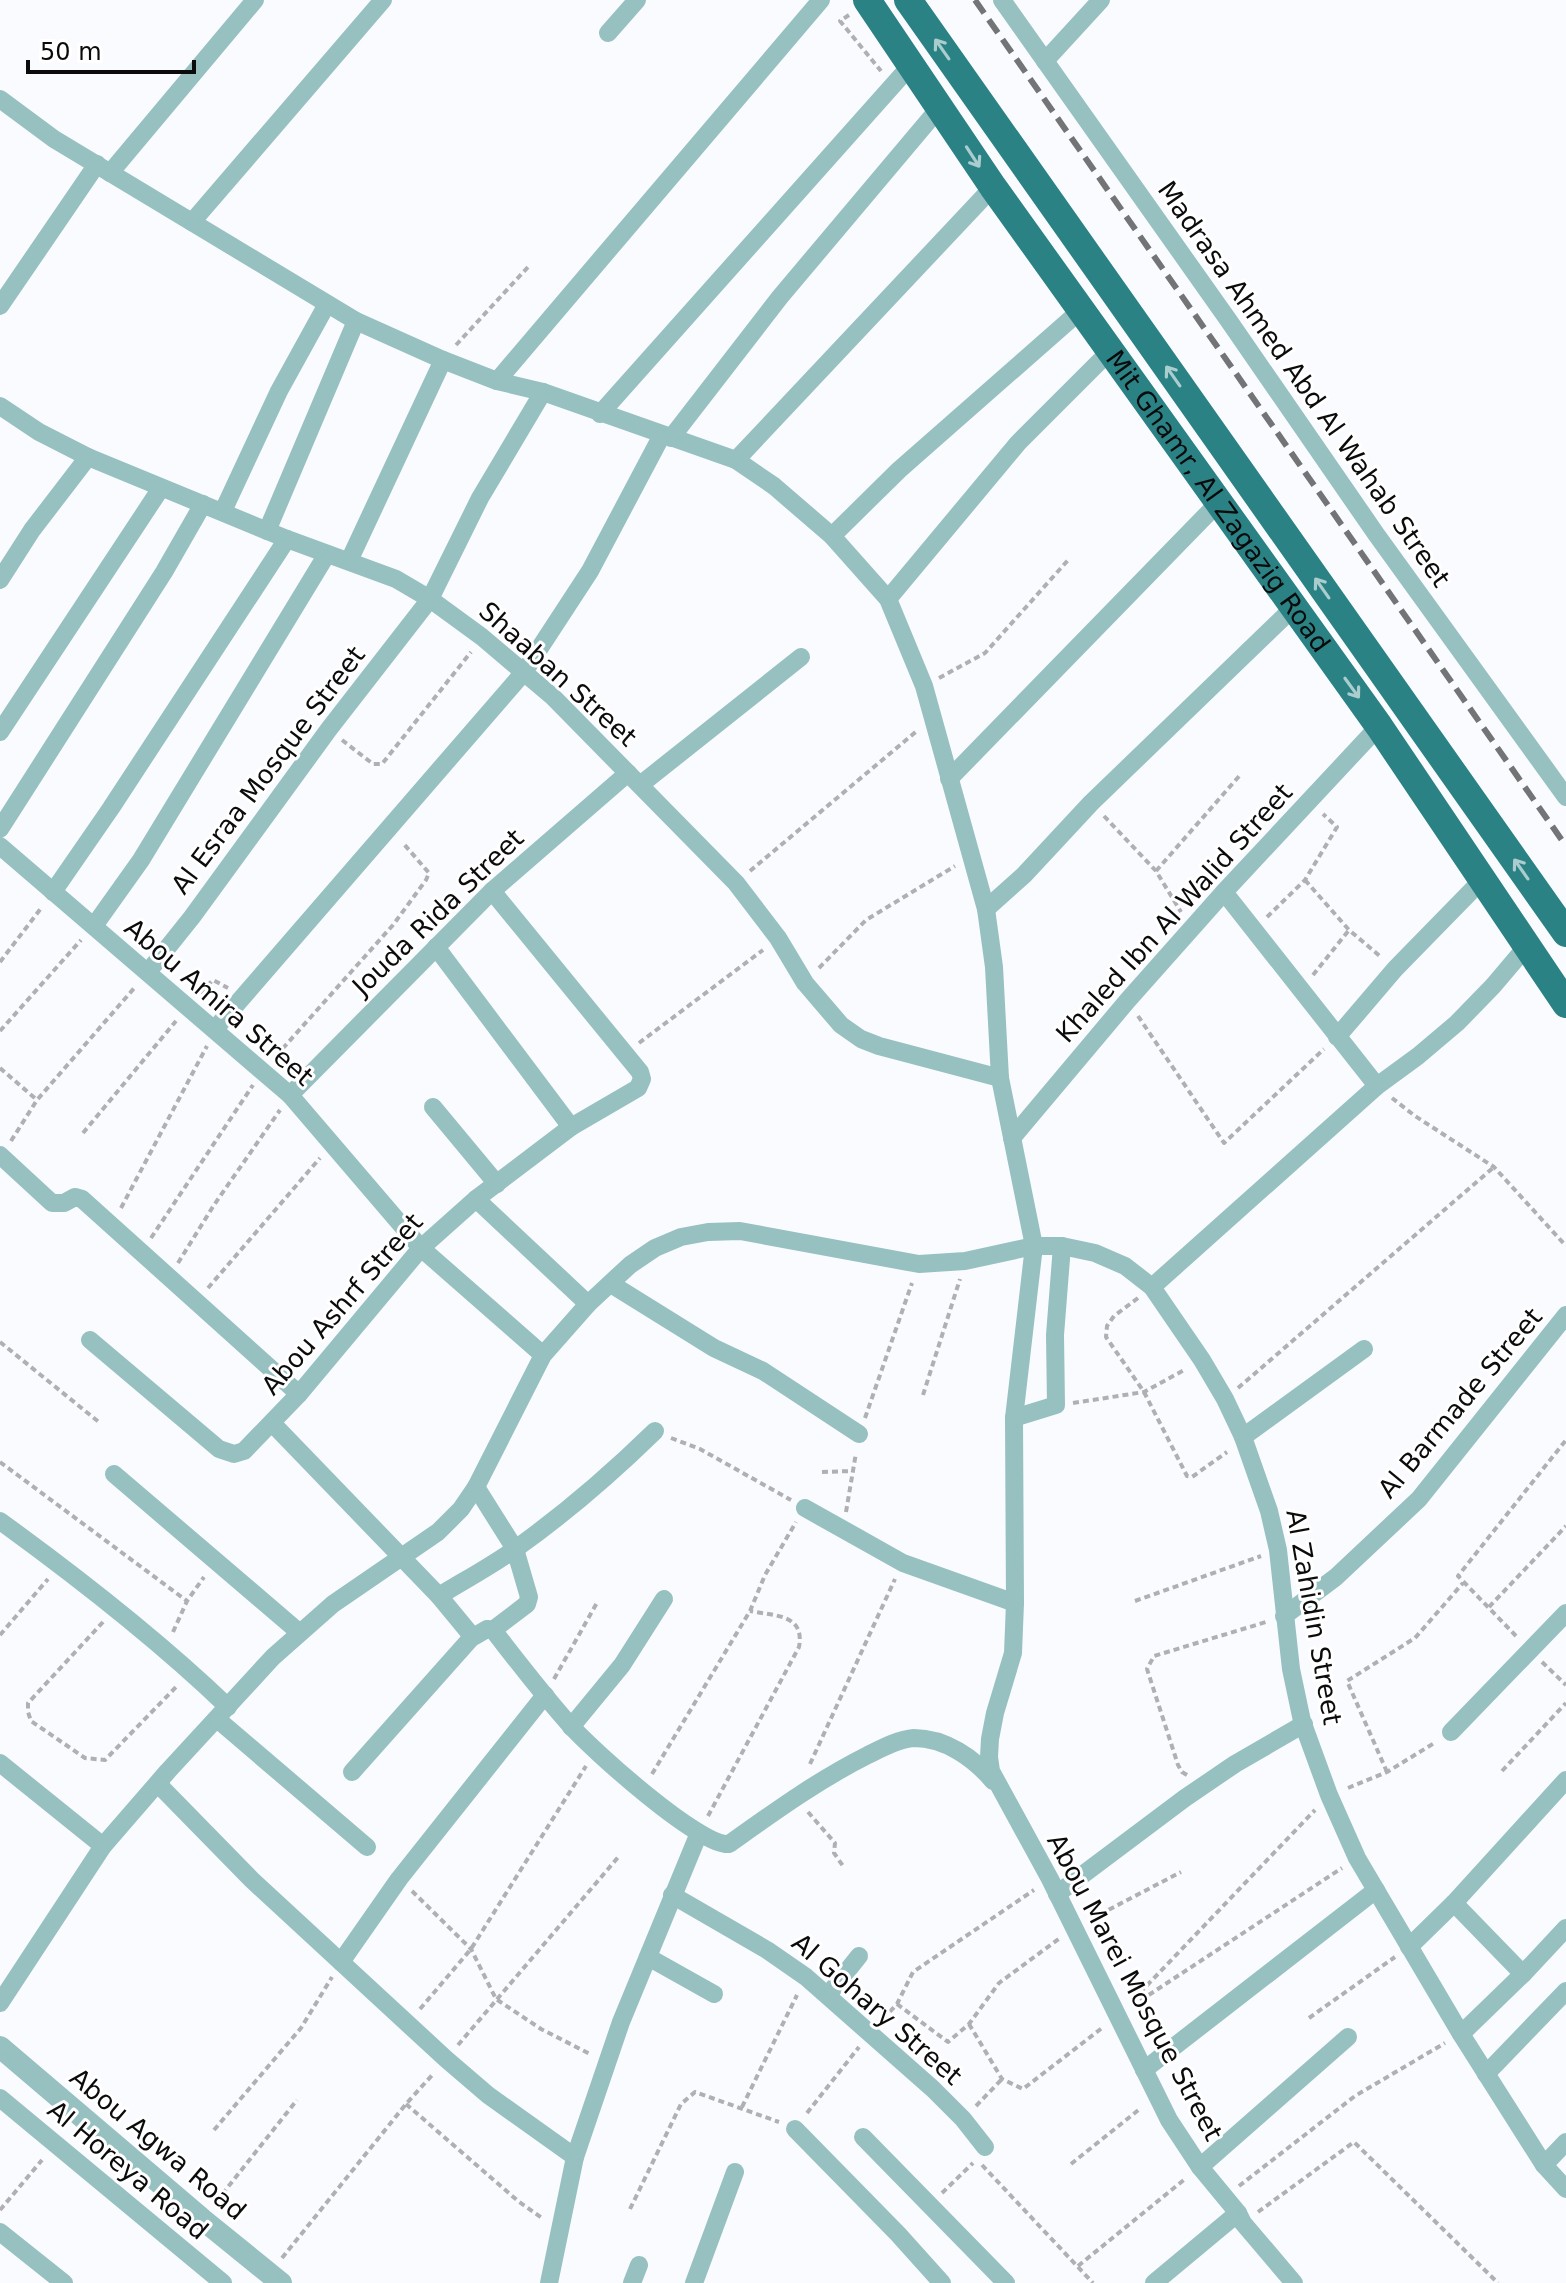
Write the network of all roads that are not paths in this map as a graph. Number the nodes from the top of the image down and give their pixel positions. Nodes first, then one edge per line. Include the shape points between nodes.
1 (255, 0) edge
2 (383, 0) edge
3 (637, 0) edge
4 (821, 0) edge
5 (867, 0) edge
6 (908, 0) edge
7 (1002, 0) edge
8 (1101, 0) edge
9 (608, 33) dead end
10 (1045, 61) junction
11 (911, 65) junction
12 (0, 99) edge
13 (940, 107) junction
14 (104, 169) junction
15 (993, 187) junction
16 (192, 222) junction
17 (327, 304) junction
18 (0, 306) edge
19 (1081, 310) junction
20 (356, 321) junction
21 (1110, 351) junction
22 (443, 360) junction
23 (497, 381) junction
24 (543, 392) junction
25 (0, 406) edge
26 (600, 414) junction
27 (666, 436) junction
28 (88, 457) junction
29 (736, 460) junction
30 (161, 488) junction
31 (1219, 502) junction
32 (203, 504) junction
33 (223, 511) junction
34 (267, 531) junction
35 (832, 536) junction
36 (287, 539) junction
37 (327, 554) junction
38 (349, 561) junction
39 (0, 580) edge
40 (430, 599) junction
41 (888, 599) junction
42 (1294, 607) junction
43 (801, 657) dead end
44 (524, 672) junction
45 (1379, 726) junction
46 (0, 732) edge
47 (634, 779) junction
48 (949, 779) junction
49 (1566, 797) edge
50 (0, 829) edge
51 (0, 846) edge
52 (1482, 880) junction
53 (492, 891) junction
54 (53, 892) junction
55 (1224, 892) junction
56 (986, 909) junction
57 (94, 926) junction
58 (1566, 933) edge
59 (436, 947) junction
60 (1526, 947) junction
61 (148, 972) junction
62 (1566, 1004) edge
63 (215, 1029) junction
64 (1337, 1037) junction
65 (1000, 1078) junction
66 (1377, 1086) junction
67 (290, 1095) junction
68 (433, 1107) dead end
69 (571, 1127) junction
70 (1012, 1138) junction
71 (0, 1156) edge
72 (497, 1184) junction
73 (476, 1199) junction
74 (1034, 1246) junction
75 (1062, 1246) junction
76 (421, 1248) junction
77 (611, 1284) junction
78 (1152, 1287) junction
79 (588, 1304) junction
80 (1566, 1315) edge
81 (90, 1340) dead end
82 (1364, 1349) dead end
83 (543, 1355) junction
84 (299, 1394) junction
85 (1014, 1418) junction
86 (272, 1423) junction
87 (655, 1431) road end
88 (859, 1434) road end
89 (1243, 1437) junction
90 (114, 1474) dead end
91 (476, 1487) junction
92 (805, 1508) road end
93 (0, 1521) edge
94 (515, 1549) junction
95 (401, 1556) junction
96 (439, 1596) junction
97 (664, 1599) dead end
98 (1015, 1603) junction
99 (1566, 1613) edge
100 (1284, 1616) junction
101 (493, 1630) junction
102 (300, 1633) junction
103 (473, 1636) junction
104 (545, 1695) junction
105 (222, 1713) junction
106 (1304, 1724) junction
107 (571, 1727) junction
108 (1451, 1732) road end
109 (0, 1763) edge
110 (352, 1772) dead end
111 (1566, 1780) edge
112 (158, 1784) junction
113 (997, 1786) junction
114 (699, 1833) junction
115 (103, 1846) junction
116 (367, 1847) dead end
117 (1054, 1887) junction
118 (1376, 1890) junction
119 (672, 1895) junction
120 (1454, 1903) junction
121 (1566, 1928) edge
122 (1409, 1947) junction
123 (859, 1956) dead end
124 (648, 1957) junction
125 (341, 1962) junction
126 (1523, 1974) junction
127 (1566, 1991) edge
128 (714, 1994) dead end
129 (828, 1995) junction
130 (0, 2003) edge
131 (1461, 2034) junction
132 (1348, 2037) dead end
133 (0, 2047) edge
134 (1144, 2070) junction
135 (1486, 2074) junction
136 (0, 2098) edge
137 (795, 2129) road end
138 (863, 2137) dead end
139 (1566, 2142) edge
140 (981, 2153) road end
141 (575, 2157) junction
142 (1544, 2165) junction
143 (1200, 2167) junction
144 (735, 2172) dead end
145 (1566, 2189) edge
146 (1241, 2218) junction
147 (0, 2232) edge
148 (639, 2265) dead end
149 (275, 2278) edge
150 (64, 2283) edge
151 (223, 2283) edge
152 (549, 2283) edge
153 (632, 2283) edge
154 (694, 2283) edge
155 (942, 2283) edge
156 (1006, 2283) edge
157 (1154, 2283) edge
158 (1294, 2283) edge

1 - 14 street
2 - 16 street
3 - 9 street
4 - 23 street
5 - 11 highway, Mit Ghamr, Al Zagazig Road
58 -> 6 highway, Mit Ghamr, Al Zagazig Road
7 - 10 street, Madrasa Ahmed Abd Al Wahab Street
8 - 10 street
10 - 49 street, Madrasa Ahmed Abd Al Wahab Street
11 - 13 highway, Mit Ghamr, Al Zagazig Road
11 - 26 street
12 - 14 street, Abou Marei Mosque Street
13 -> 15 highway, Mit Ghamr, Al Zagazig Road
13 - 27 street
14 - 16 street, Abou Marei Mosque Street
14 - 18 street
15 - 19 highway, Mit Ghamr, Al Zagazig Road
15 - 29 street
16 - 17 street, Abou Marei Mosque Street
17 - 20 street, Abou Marei Mosque Street
17 - 33 street
19 - 21 highway, Mit Ghamr, Al Zagazig Road
19 - 35 street
20 - 22 street, Abou Marei Mosque Street
20 - 34 street
21 - 31 highway, Mit Ghamr, Al Zagazig Road
21 - 41 street via 1018,443
22 - 23 street, Abou Marei Mosque Street
22 - 38 street
23 - 24 street, Abou Marei Mosque Street
24 - 26 street, Abou Marei Mosque Street
24 - 40 street, Al Esraa Mosque Street via 480,498
25 - 28 street, Shaaban Street
26 - 27 street, Abou Marei Mosque Street
27 - 29 street, Abou Marei Mosque Street
27 - 44 street via 590,571
28 - 30 street, Shaaban Street
28 - 39 street
29 - 35 street, Abou Marei Mosque Street
30 - 32 street, Shaaban Street
30 - 46 street
31 - 42 highway, Mit Ghamr, Al Zagazig Road
31 - 48 street
32 - 33 street, Shaaban Street
32 - 50 street
33 - 34 street, Shaaban Street
34 - 36 street, Shaaban Street
35 - 41 street, Abou Marei Mosque Street
36 - 37 street, Shaaban Street
36 - 54 street
37 - 38 street, Shaaban Street
37 - 57 street via 141,860
38 - 40 street, Shaaban Street
40 - 44 street, Shaaban Street
40 - 61 street, Al Esraa Mosque Street
41 - 48 street, Abou Marei Mosque Street via 924,686
42 -> 45 highway, Mit Ghamr, Al Zagazig Road
42 - 56 street
43 - 47 street, Jouda Rida Street
44 - 47 street, Shaaban Street
44 - 63 street
45 - 52 highway, Mit Ghamr, Al Zagazig Road
45 - 55 street, Khaled Ibn Al Walid Street
47 - 53 street, Jouda Rida Street
47 - 65 street, Shaaban Street via 736,883 841,1025 879,1046
48 - 56 street, Abou Marei Mosque Street
51 - 54 street, Abou Amira Street
52 - 60 highway, Mit Ghamr, Al Zagazig Road
52 - 64 street
53 - 59 street, Jouda Rida Street
53 - 69 street, Abou Ashrf Street via 640,1072 638,1088
54 - 57 street, Abou Amira Street
55 - 64 street
55 - 70 street, Khaled Ibn Al Walid Street
56 - 65 street, Abou Marei Mosque Street
57 - 61 street, Abou Amira Street
59 - 67 street, Jouda Rida Street
59 - 69 street
60 - 62 highway, Mit Ghamr, Al Zagazig Road
60 - 66 street via 1457,1023
61 - 63 street, Abou Amira Street
63 - 67 street, Abou Amira Street
64 - 66 street
65 - 70 street, Abou Marei Mosque Street
66 - 78 street
67 - 76 street, Abou Amira Street
68 - 72 street
69 - 72 street, Abou Ashrf Street
70 - 74 street, Abou Marei Mosque Street
71 - 84 street via 48,1201 60,1204 78,1197
72 - 73 street, Abou Ashrf Street
73 - 76 street, Abou Ashrf Street
73 - 79 street
74 - 75 street, Al Zahidin Street
74 - 77 street, Al Zahidin Street via 965,1261 919,1264 740,1231 708,1232 655,1248
74 - 85 street, Abou Marei Mosque Street
75 - 78 street, Al Zahidin Street via 1125,1266
75 - 85 street via 1056,1405
76 - 83 street, Abou Amira Street
76 - 84 street, Abou Ashrf Street
77 - 79 street, Al Zahidin Street
77 - 88 street via 714,1348 763,1371
78 - 89 street, Al Zahidin Street via 1202,1360
79 - 83 street, Al Zahidin Street
80 - 100 street, Al Barmade Street via 1419,1499 1336,1577
81 - 86 street, Abou Ashrf Street via 219,1449 244,1451
82 - 89 street
83 - 91 street, Al Zahidin Street
84 - 86 street, Abou Ashrf Street
85 - 98 street, Abou Marei Mosque Street
86 - 95 street
87 - 94 street via 588,1494
89 - 100 street, Al Zahidin Street via 1278,1550
90 - 102 street
91 - 94 street
91 - 95 street, Al Zahidin Street via 438,1532
92 - 98 street via 903,1563
93 - 105 street via 165,1648 191,1671
94 - 96 street
94 - 101 street via 529,1601
95 - 96 street
95 - 102 street, Al Zahidin Street
96 - 103 street
97 - 107 street via 622,1665
98 - 113 street, Abou Marei Mosque Street via 1013,1653 990,1739
99 - 108 street
100 - 106 street, Al Zahidin Street
101 - 103 street
101 - 104 street
102 - 105 street, Al Zahidin Street
103 - 110 street
104 - 107 street
104 - 125 street via 399,1879
105 - 112 street, Al Zahidin Street
105 - 116 street
106 - 117 street via 1235,1764
106 - 118 street, Al Zahidin Street via 1329,1795
107 - 114 street via 609,1764
109 - 115 street
111 - 120 street
112 - 115 street, Al Zahidin Street
112 - 125 street
113 - 114 street via 961,1752 914,1738 877,1751 794,1797 729,1844
113 - 117 street, Abou Marei Mosque Street
114 - 119 street
115 - 130 street, Al Zahidin Street
117 - 134 street, Abou Marei Mosque Street
118 - 122 street, Al Zahidin Street
118 - 134 street
119 - 124 street
119 - 129 street, Al Gohary Street via 746,1936
120 - 122 street
120 - 126 street
121 - 126 street
122 - 131 street, Al Zahidin Street
123 - 129 street
124 - 128 street
124 - 141 street
125 - 141 street via 488,2095
126 - 131 street
127 - 135 street
129 - 140 street, Al Gohary Street via 963,2119
131 - 135 street, Al Zahidin Street
132 - 143 street
133 - 149 street, Abou Agwa Road
134 - 143 street, Abou Marei Mosque Street
135 - 142 street, Al Zahidin Street
136 - 151 street, Al Horeya Road
137 - 155 street
138 - 156 street
139 - 142 street
141 - 152 street
142 - 145 street, Al Zahidin Street
143 - 146 street, Abou Marei Mosque Street
144 - 154 street
146 - 157 street
146 - 158 street, Abou Marei Mosque Street
147 - 150 street
148 - 153 street

